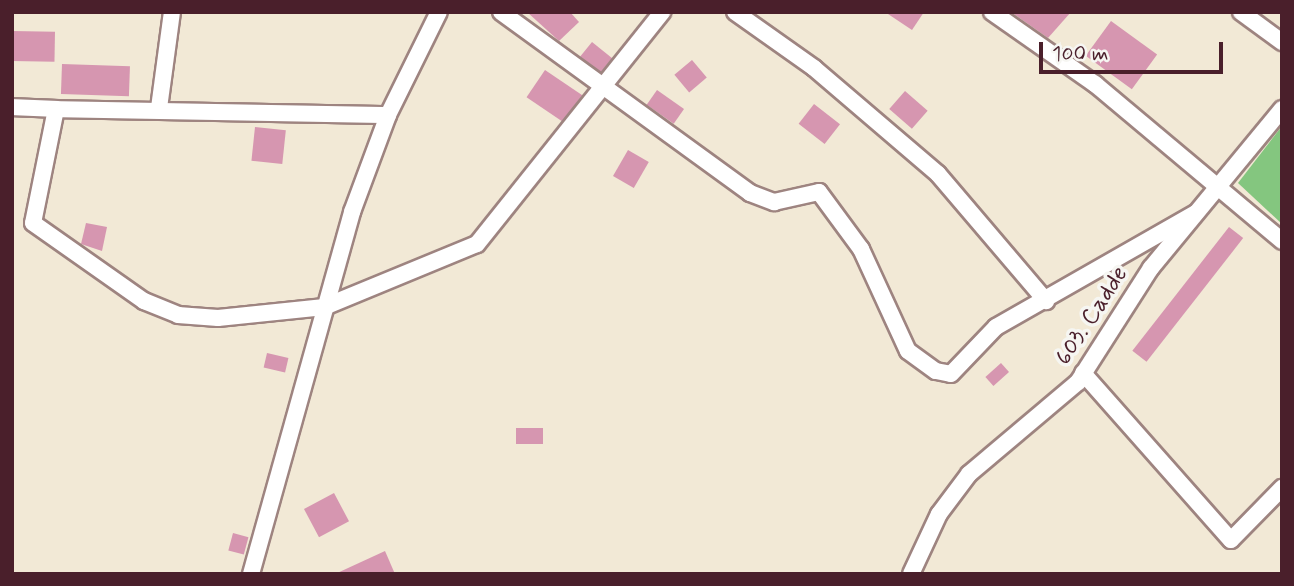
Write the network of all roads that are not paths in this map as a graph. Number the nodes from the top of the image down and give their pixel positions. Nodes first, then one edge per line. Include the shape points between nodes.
1 (172, 12) edge
2 (439, 12) edge
3 (501, 12) edge
4 (662, 12) edge
5 (735, 12) edge
6 (992, 12) edge
7 (1241, 12) edge
8 (1282, 42) edge
9 (607, 84) junction
10 (12, 107) edge
11 (159, 108) junction
12 (1282, 108) edge
13 (56, 109) junction
14 (388, 115) junction
15 (1221, 183) junction
16 (1196, 213) junction
17 (1282, 241) edge
18 (1046, 301) junction
19 (324, 307) junction
20 (1083, 373) junction
21 (1282, 488) edge
22 (251, 574) edge
23 (911, 574) edge

1 - 11 street
2 - 14 street
3 - 9 street
4 - 9 street
5 - 18 street via 814,68 938,174
6 - 15 street
7 - 8 street
9 - 18 street via 750,193 774,202 811,189 831,202 916,362 951,374 996,327
9 - 19 street via 477,244
10 - 13 street
11 - 13 street
11 - 14 street
12 - 15 street, 603. Cadde
13 - 19 street via 34,227 144,302 178,315 218,318
14 - 19 street
15 - 16 street, 603. Cadde
15 - 17 street
16 - 18 street via 1075,277
16 - 20 street, 603. Cadde via 1151,268
19 - 22 street
20 - 21 street via 1231,540
20 - 23 street, 603. Cadde via 969,474 939,514

